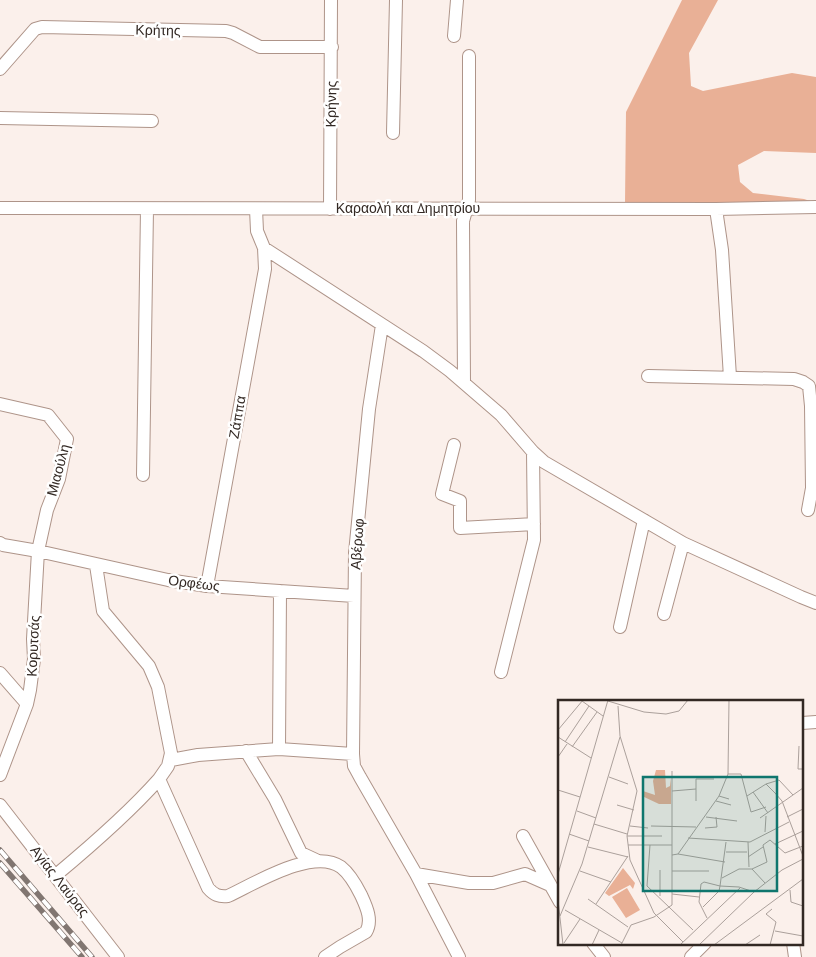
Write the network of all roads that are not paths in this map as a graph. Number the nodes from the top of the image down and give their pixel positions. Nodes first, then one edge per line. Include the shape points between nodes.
1 (331, 0) edge
2 (396, 0) edge
3 (457, 0) edge
4 (454, 36) dead end
5 (332, 46) junction
6 (469, 56) dead end
7 (0, 69) edge
8 (0, 118) edge
9 (152, 121) dead end
10 (393, 132) dead end
11 (816, 207) edge
12 (0, 208) edge
13 (330, 208) junction
14 (466, 208) junction
15 (147, 209) junction
16 (256, 209) junction
17 (716, 209) junction
18 (264, 248) junction
19 (382, 325) junction
20 (648, 376) dead end
21 (730, 377) junction
22 (464, 382) junction
23 (0, 404) edge
24 (814, 406) edge
25 (454, 445) dead end
26 (533, 452) junction
27 (143, 475) dead end
28 (808, 510) dead end
29 (644, 520) junction
30 (534, 524) junction
31 (0, 543) edge
32 (683, 543) junction
33 (38, 551) junction
34 (96, 565) junction
35 (207, 586) junction
36 (280, 591) junction
37 (354, 596) junction
38 (816, 603) edge
39 (664, 614) dead end
40 (620, 627) dead end
41 (502, 672) dead end
42 (0, 673) edge
43 (27, 704) junction
44 (279, 749) junction
45 (246, 751) junction
46 (171, 760) junction
47 (354, 760) junction
48 (0, 775) edge
49 (159, 779) junction
50 (0, 805) edge
51 (523, 836) dead end
52 (319, 862) junction
53 (416, 874) junction
54 (56, 875) junction
55 (550, 885) junction
56 (558, 899) edge
57 (594, 944) edge
58 (704, 944) edge
59 (793, 944) edge
60 (342, 952) edge
61 (118, 957) edge
62 (326, 957) edge
63 (459, 957) edge
64 (604, 957) edge
65 (691, 957) edge
66 (794, 957) edge

1 - 5 street, Κρήνης
2 - 10 street
3 - 4 street
5 - 7 street, Κρήτης via 260,47 226,31 42,27 35,29
5 - 13 street, Κρήνης
6 - 14 street via 469,200
8 - 9 street
11 - 17 street, Καραολή και Δημητρίου
12 - 15 street, Καραολή και Δημητρίου
13 - 14 street, Καραολή και Δημητρίου
13 - 16 street, Καραολή και Δημητρίου
14 - 17 street, Καραολή και Δημητρίου
14 - 22 street via 463,221
15 - 16 street, Καραολή και Δημητρίου
15 - 27 street
16 - 18 street, Ζάππα via 257,231
17 - 21 street via 722,250
18 - 19 street
18 - 35 street, Ζάππα via 265,269
19 - 22 street
19 - 37 street, Αβέρωφ via 365,443
20 - 21 street
21 - 24 street via 794,378 809,386
22 - 26 street via 501,415
23 - 33 street, Μιαούλη via 48,415 67,439
24 - 28 street via 812,488
25 - 30 street via 442,494 460,501 460,528
26 - 29 street via 544,462
26 - 30 street
29 - 32 street
29 - 40 street
30 - 41 street via 534,540
31 - 33 street
32 - 38 street
32 - 39 street
33 - 34 street, Ορφέως
33 - 43 street, Κορυτσάς via 34,659
34 - 35 street, Ορφέως
34 - 46 street via 103,611 153,675 161,698
35 - 36 street, Ορφέως
36 - 37 street, Ορφέως
36 - 44 street
37 - 47 street, Αβέρωφ
42 - 43 street
43 - 48 street, Κορυτσάς
44 - 45 street
44 - 47 street
45 - 46 street
45 - 52 street via 275,799 301,853
46 - 49 street
47 - 53 street
49 - 52 street via 213,894 228,896 296,864
49 - 54 street via 100,838
50 - 54 street, Αγίας Λαύρας
51 - 55 street
52 - 60 street via 339,866 346,872 368,912 366,932
53 - 55 street via 468,883 493,883 524,874
53 - 63 street
54 - 61 street, Αγίας Λαύρας
55 - 56 street
57 - 64 street
58 - 65 street
59 - 66 street
60 - 62 street

